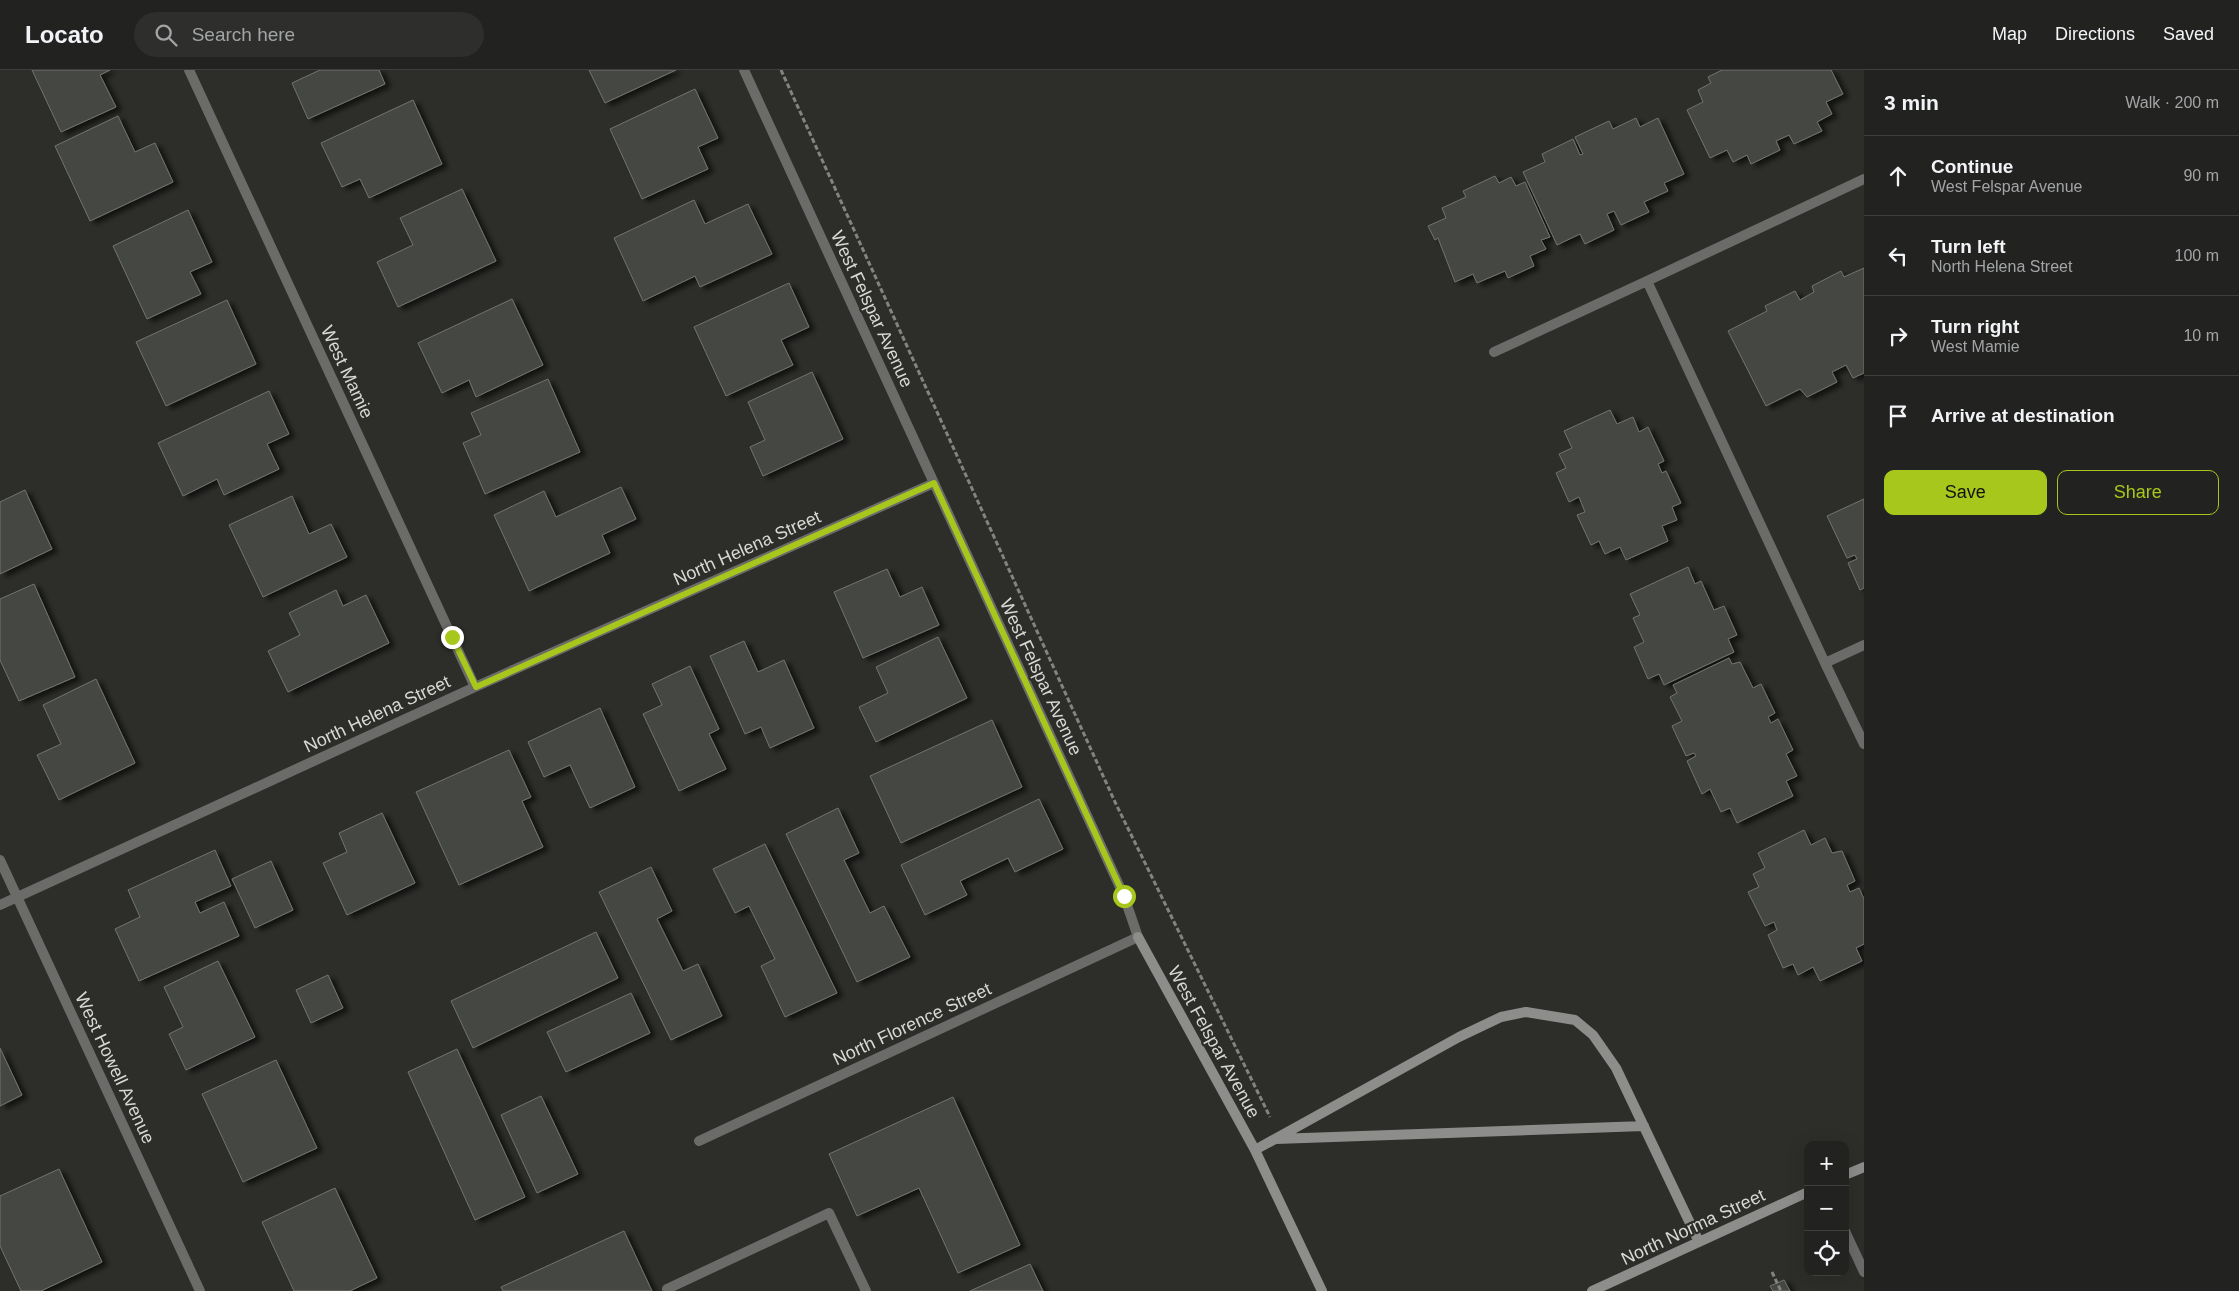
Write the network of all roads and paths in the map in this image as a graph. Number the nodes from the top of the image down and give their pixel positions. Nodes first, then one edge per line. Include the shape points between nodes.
1 (189, 70) edge
2 (744, 70) edge
3 (781, 70) edge
4 (1864, 179) edge
5 (1647, 281) junction
6 (1494, 352) dead end
7 (934, 483) junction
8 (1864, 645) edge
9 (1825, 663) junction
10 (476, 687) junction
11 (1864, 744) edge
12 (0, 860) edge
13 (17, 897) junction
14 (0, 905) edge
15 (1138, 938) junction
16 (1644, 1126) junction
17 (1276, 1137) junction
18 (699, 1141) dead end
19 (1255, 1150) junction
20 (1864, 1166) edge
21 (1849, 1173) edge
22 (1804, 1194) edge
23 (1849, 1240) edge
24 (1698, 1242) junction
25 (1772, 1272) dead end
26 (1864, 1272) edge
27 (200, 1291) edge
28 (668, 1291) edge
29 (866, 1291) edge
30 (1322, 1291) edge
31 (1592, 1291) edge
32 (1781, 1291) edge

1 - 10 street, West Mamie
2 - 7 street, West Felspar Avenue
3 - 17 path via 1115,802
4 - 5 street
5 - 6 street
5 - 9 street
7 - 10 street, North Helena Street
7 - 15 street, West Felspar Avenue via 1124,896
8 - 9 street
9 - 11 street
10 - 13 street, North Helena Street
12 - 13 street, West Howell Avenue
13 - 14 street, North Helena Street
13 - 27 street, West Howell Avenue
15 - 18 street, North Florence Street
15 - 19 street, West Felspar Avenue
16 - 17 street
16 - 17 street via 1616,1068 1593,1035 1575,1020 1526,1012 1501,1017 1459,1037
16 - 24 street
17 - 19 street
19 - 30 street, West Felspar Avenue
20 - 21 street
22 - 24 street, North Norma Street
23 - 26 street
24 - 31 street, North Norma Street
25 - 32 path
28 - 29 street via 829,1213

